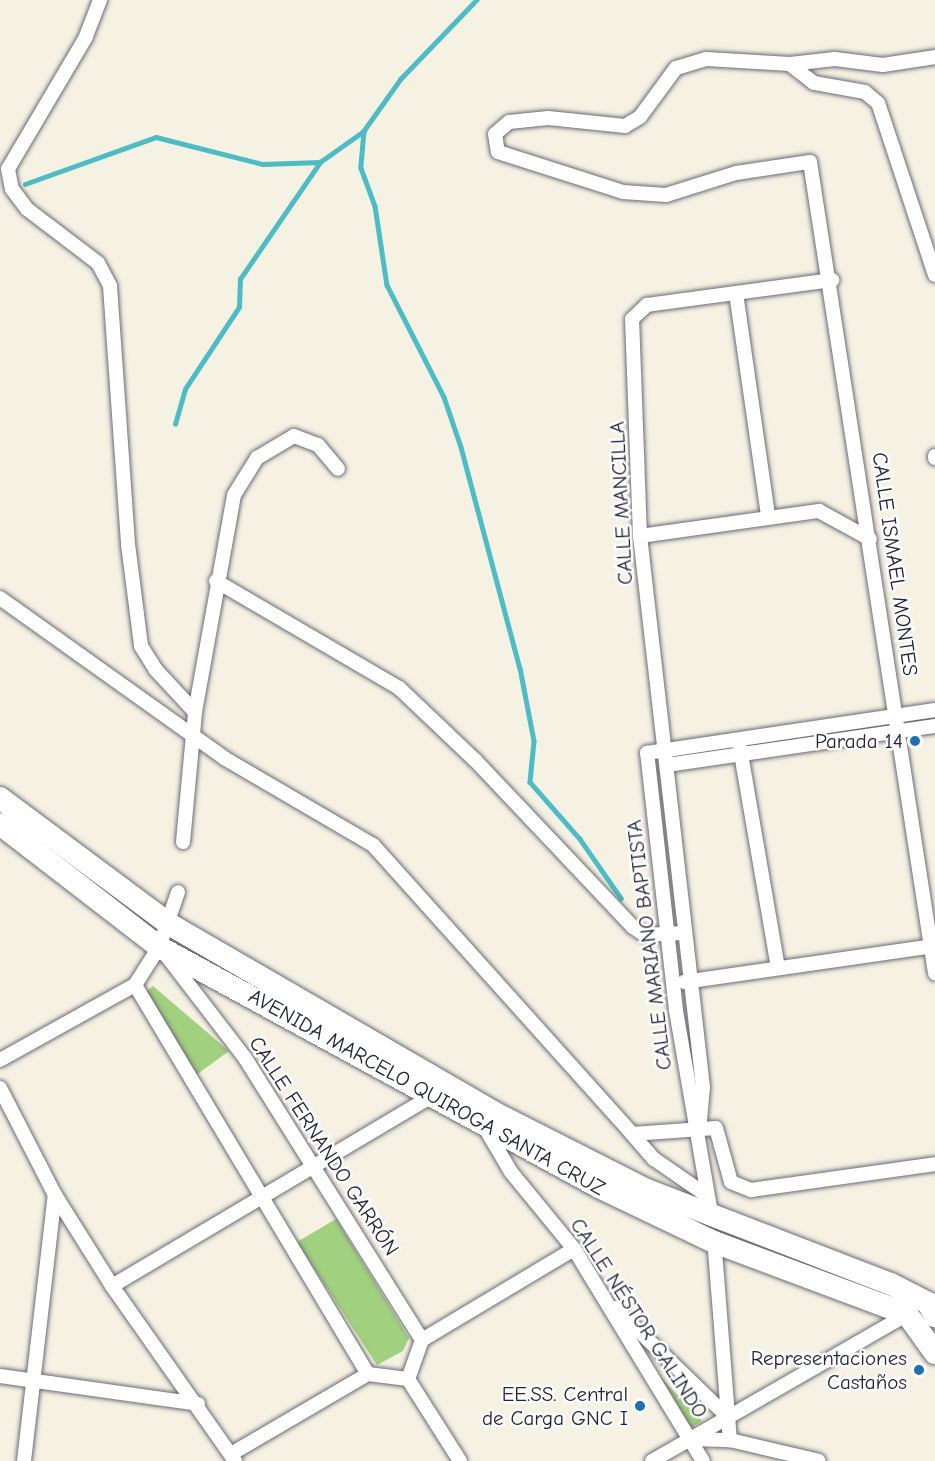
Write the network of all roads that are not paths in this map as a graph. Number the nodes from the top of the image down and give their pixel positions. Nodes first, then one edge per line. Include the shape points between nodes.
1 (100, 0) edge
2 (935, 57) edge
3 (789, 64) junction
4 (935, 275) edge
5 (832, 280) junction
6 (736, 293) junction
7 (338, 469) dead end
8 (768, 516) junction
9 (640, 536) junction
10 (870, 539) junction
11 (216, 581) junction
12 (0, 598) edge
13 (935, 710) edge
14 (195, 712) junction
15 (896, 716) junction
16 (935, 726) edge
17 (898, 731) junction
18 (194, 736) junction
19 (739, 739) junction
20 (666, 749) junction
21 (741, 755) junction
22 (668, 765) junction
23 (0, 798) edge
24 (0, 824) edge
25 (183, 842) dead end
26 (178, 892) dead end
27 (169, 924) junction
28 (686, 932) junction
29 (669, 934) junction
30 (933, 946) edge
31 (159, 947) junction
32 (778, 967) junction
33 (935, 973) edge
34 (691, 981) junction
35 (673, 983) junction
36 (135, 985) junction
37 (0, 1060) edge
38 (0, 1088) edge
39 (438, 1089) junction
40 (488, 1120) junction
41 (699, 1132) junction
42 (632, 1134) junction
43 (935, 1164) edge
44 (315, 1170) junction
45 (55, 1195) junction
46 (706, 1195) junction
47 (262, 1202) junction
48 (712, 1217) junction
49 (714, 1242) junction
50 (574, 1249) junction
51 (112, 1286) junction
52 (596, 1290) junction
53 (932, 1306) edge
54 (907, 1314) junction
55 (422, 1340) junction
56 (935, 1353) edge
57 (368, 1374) junction
58 (0, 1376) edge
59 (408, 1379) junction
60 (37, 1381) junction
61 (198, 1404) junction
62 (729, 1418) junction
63 (691, 1439) junction
64 (730, 1440) junction
65 (233, 1458) edge
66 (24, 1461) edge
67 (460, 1461) edge
68 (652, 1461) edge
69 (703, 1461) edge
70 (819, 1461) edge

1 - 14 street via 86,38 8,169 12,189 27,209 98,263 110,286 128,544 141,646 156,670
2 - 3 street via 883,65 835,59
3 - 4 street via 814,83 864,93 878,103
3 - 5 street, CALLE ISMAEL MONTES via 706,59 676,68 640,117 625,126 548,118 509,123 495,134 498,152 623,192 666,195 735,173 810,162
5 - 6 street
5 - 10 street, CALLE ISMAEL MONTES
6 - 8 street
6 - 9 street, CALLE MANCILLA via 636,310 632,319
7 - 11 street via 318,445 294,436 257,458 234,495
8 - 9 street
8 - 10 street via 819,511
9 - 20 street, CALLE MANCILLA
10 - 15 street, CALLE ISMAEL MONTES
11 - 14 street
11 - 29 street via 399,688 475,760 633,927 645,935
12 - 18 street
13 - 15 street
14 - 18 street
15 - 17 street, CALLE ISMAEL MONTES
15 - 19 street
16 - 17 street
17 - 21 street
17 - 30 street, CALLE ISMAEL MONTES
18 - 25 street
18 - 42 street via 373,845
19 - 20 street
19 - 21 street
20 - 22 street, CALLE MANCILLA
20 - 29 street, CALLE MARIANO BAPTISTA via 646,753
21 - 22 street
21 - 32 street
22 - 28 street, CALLE MARIANO BAPTISTA
23 - 27 highway, AVENIDA MARCELO QUIROGA SANTA CRUZ
24 - 31 highway, AVENIDA MARCELO QUIROGA SANTA CRUZ
26 - 27 street
27 - 31 street
27 - 39 highway, AVENIDA MARCELO QUIROGA SANTA CRUZ
28 - 29 street
28 - 34 street, CALLE MARIANO BAPTISTA
29 - 35 street, CALLE MARIANO BAPTISTA
30 - 32 street
30 - 33 street, CALLE ISMAEL MONTES
31 - 36 street
31 - 39 highway, AVENIDA MARCELO QUIROGA SANTA CRUZ
31 - 44 street, CALLE FERNANDO GARRÓN via 244,1058
32 - 34 street
34 - 35 street
34 - 41 street, CALLE MARIANO BAPTISTA via 703,1087
35 - 41 street, CALLE MARIANO BAPTISTA
36 - 37 street
36 - 47 street
38 - 45 street
39 - 40 highway, AVENIDA MARCELO QUIROGA SANTA CRUZ
39 - 44 street
40 - 48 highway, AVENIDA MARCELO QUIROGA SANTA CRUZ
40 - 49 highway, AVENIDA MARCELO QUIROGA SANTA CRUZ
40 - 50 street, CALLE NÉSTOR GALINDO via 511,1172
41 - 42 street
41 - 43 street via 716,1128 731,1182 739,1188
41 - 46 street, CALLE MARIANO BAPTISTA
42 - 46 street via 654,1160
44 - 47 street
44 - 55 street, CALLE FERNANDO GARRÓN
45 - 51 street
45 - 60 street
46 - 48 street, CALLE MARIANO BAPTISTA
47 - 51 street
47 - 57 street
48 - 49 street, CALLE MARIANO BAPTISTA
48 - 53 highway, AVENIDA MARCELO QUIROGA SANTA CRUZ via 891,1284
49 - 54 highway, AVENIDA MARCELO QUIROGA SANTA CRUZ
49 - 62 street, CALLE MARIANO BAPTISTA
50 - 52 street, CALLE NÉSTOR GALINDO
50 - 55 street
51 - 61 street
52 - 62 street
52 - 63 street, CALLE NÉSTOR GALINDO
53 - 54 street
54 - 56 highway
54 - 62 street
55 - 59 street
57 - 59 street
57 - 65 street
58 - 60 street
59 - 67 street
60 - 61 street
60 - 66 street
61 - 65 street
62 - 63 street
62 - 64 street, CALLE MARIANO BAPTISTA
63 - 64 street
63 - 68 street
63 - 69 street, CALLE NÉSTOR GALINDO
64 - 70 street

